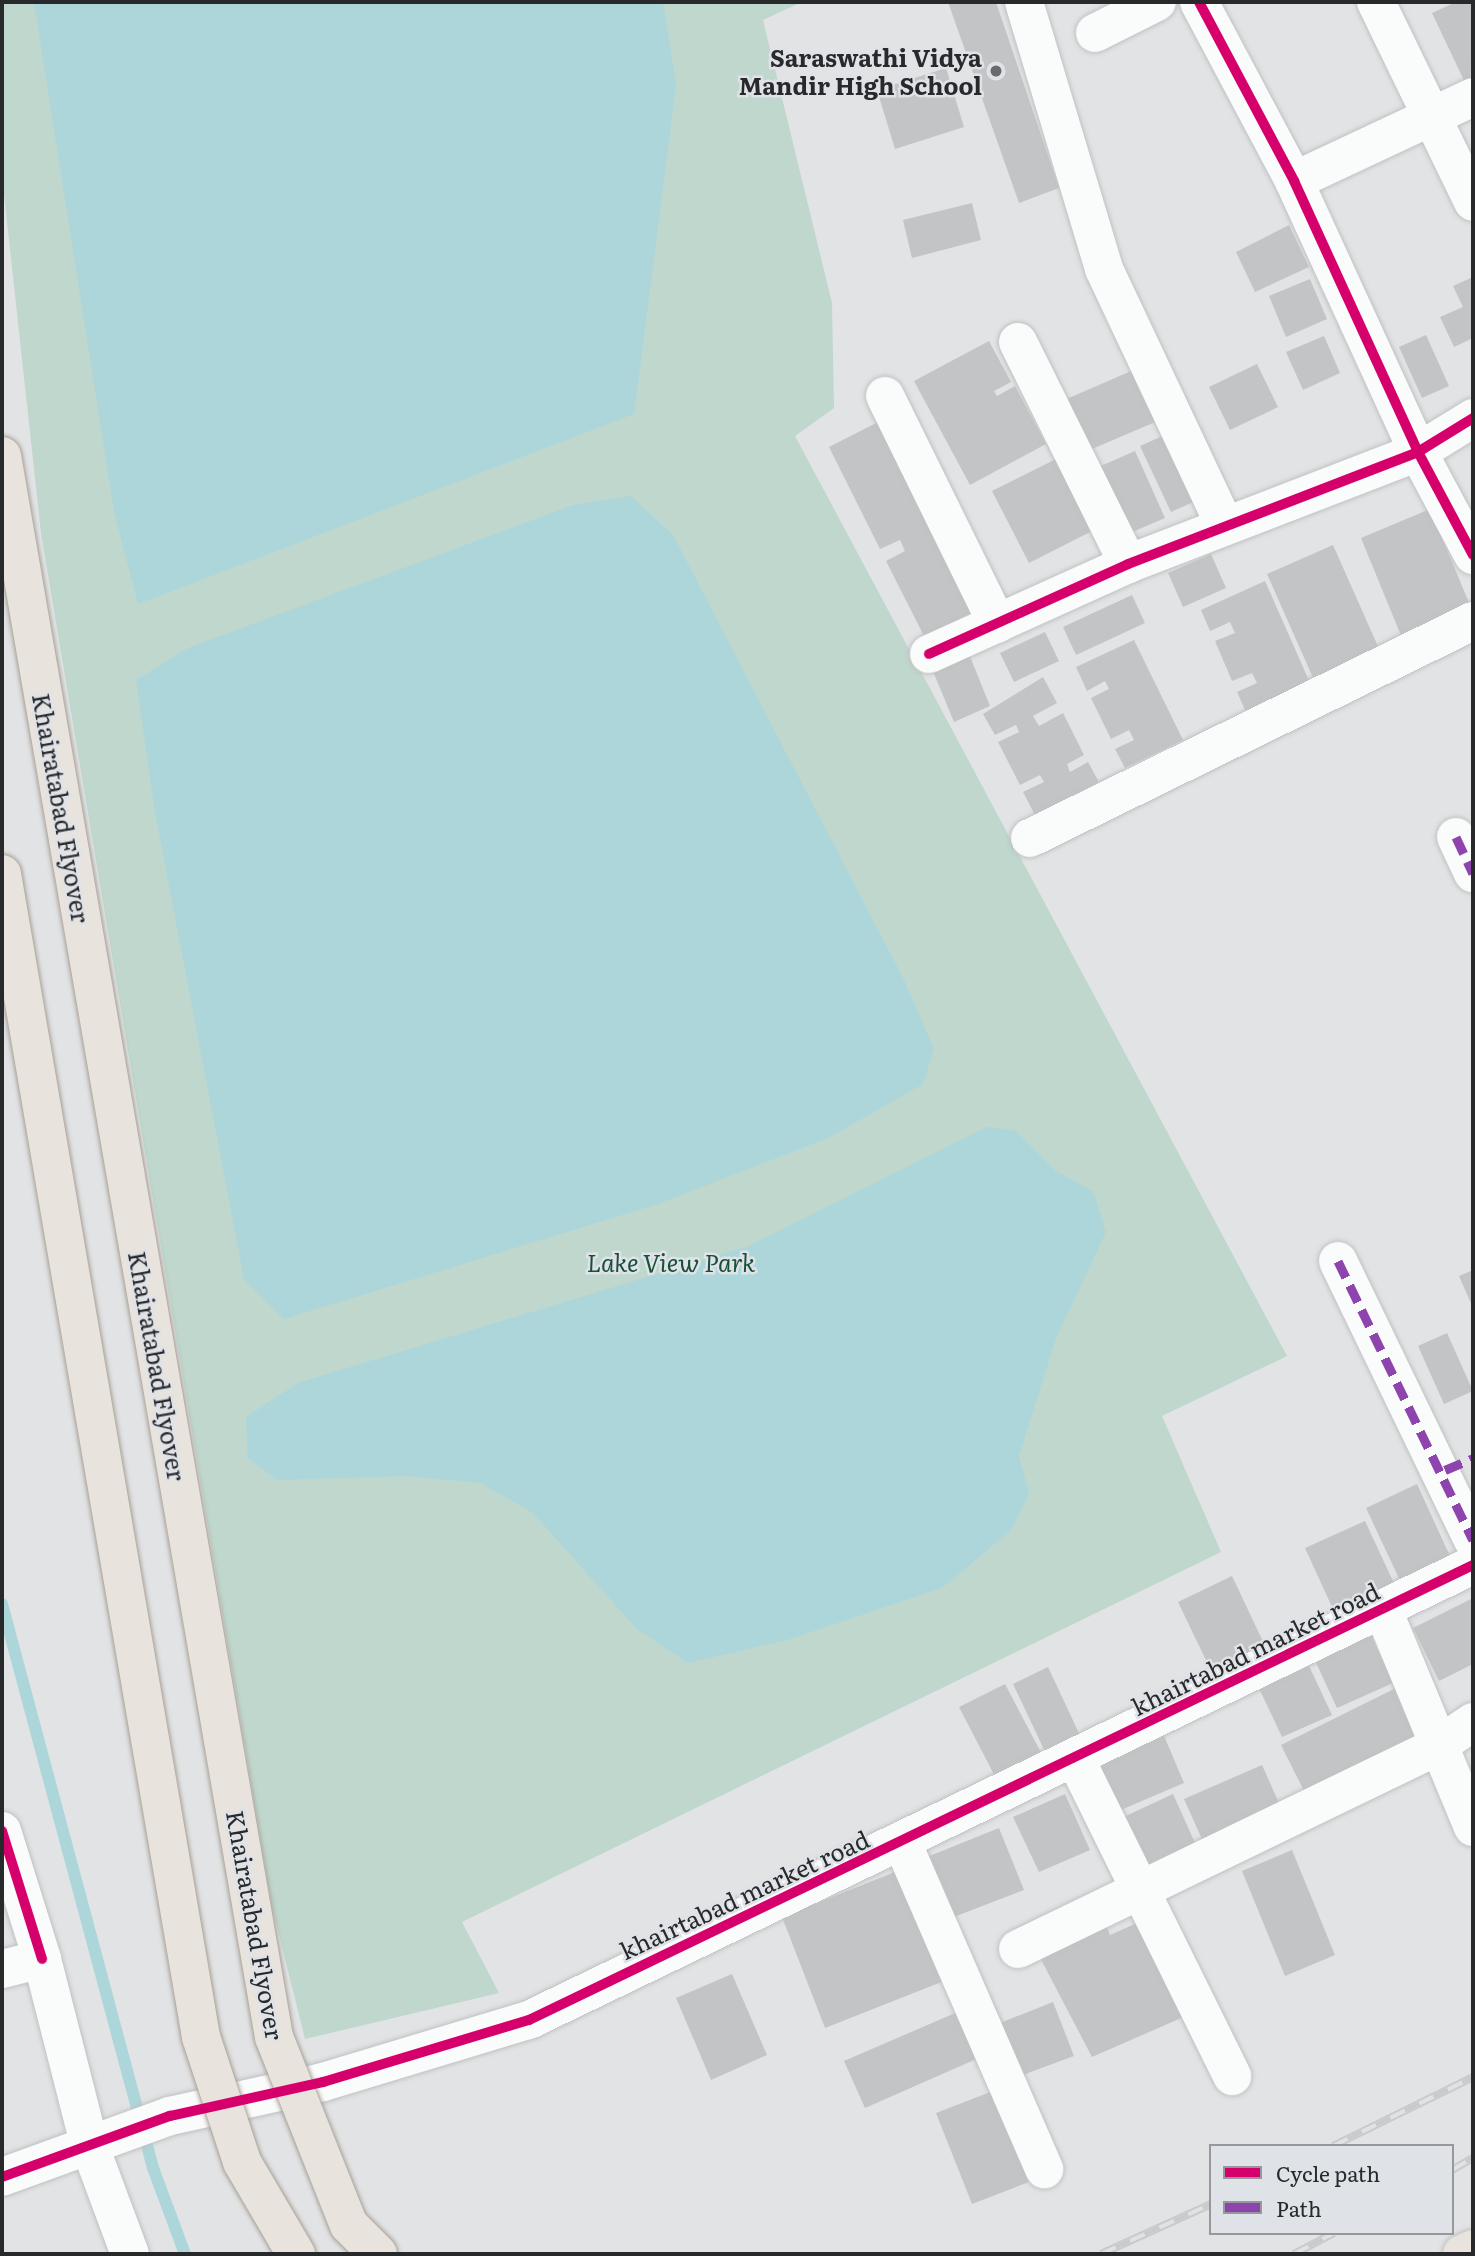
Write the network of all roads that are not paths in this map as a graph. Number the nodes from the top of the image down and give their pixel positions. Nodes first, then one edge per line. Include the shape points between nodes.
1 (1024, 2) edge
2 (1157, 2) edge
3 (1199, 2) edge
4 (1376, 2) edge
5 (1095, 33) dead end
6 (1473, 97) edge
7 (1431, 115) junction
8 (1294, 181) junction
9 (1473, 202) edge
10 (1018, 342) dead end
11 (885, 396) dead end
12 (1473, 418) edge
13 (1418, 452) junction
14 (2, 456) edge
15 (1225, 526) junction
16 (1473, 555) edge
17 (1128, 565) junction
18 (1473, 621) edge
19 (997, 624) junction
20 (929, 654) dead end
21 (1456, 837) dead end
22 (1030, 838) dead end
23 (1473, 873) edge
24 (2, 874) edge
25 (1338, 1261) dead end
26 (1459, 1464) edge
27 (1473, 1540) edge
28 (1473, 1565) edge
29 (1383, 1610) junction
30 (1473, 1722) edge
31 (1436, 1747) junction
32 (1075, 1758) junction
33 (1473, 1827) edge
34 (2, 1831) edge
35 (902, 1842) junction
36 (1142, 1890) junction
37 (1018, 1949) dead end
38 (42, 1959) junction
39 (2, 1969) edge
40 (1232, 2076) dead end
41 (96, 2141) junction
42 (1044, 2169) dead end
43 (2, 2177) edge
44 (1473, 2249) edge
45 (130, 2254) edge
46 (296, 2254) edge
47 (378, 2254) edge
48 (1462, 2254) edge

1 - 15 street via 1104,268
2 - 5 street
3 - 8 street
4 - 7 street
6 - 7 street
7 - 8 street
7 - 9 street
8 - 13 street
10 - 17 street
11 - 19 street
12 - 13 street
13 - 15 street
13 - 16 street
14 - 47 main road, Khairatabad Flyover, bridge via 274,2037 349,2225
15 - 17 street
17 - 19 street
18 - 22 street
19 - 20 street
21 - 23 street
24 - 46 main road, bridge via 201,2037 242,2162
25 - 26 street
26 - 27 street
28 - 29 street, khairtabad market road
29 - 31 street
29 - 32 street, khairtabad market road
30 - 31 street
31 - 33 street
31 - 36 street
32 - 35 street, khairtabad market road
32 - 36 street
34 - 38 street
35 - 41 street, khairtabad market road via 529,2020 323,2082 170,2116
35 - 42 street
36 - 37 street
36 - 40 street
38 - 39 street
38 - 41 street
41 - 43 street, khairtabad market road
41 - 45 street
44 - 48 main road

